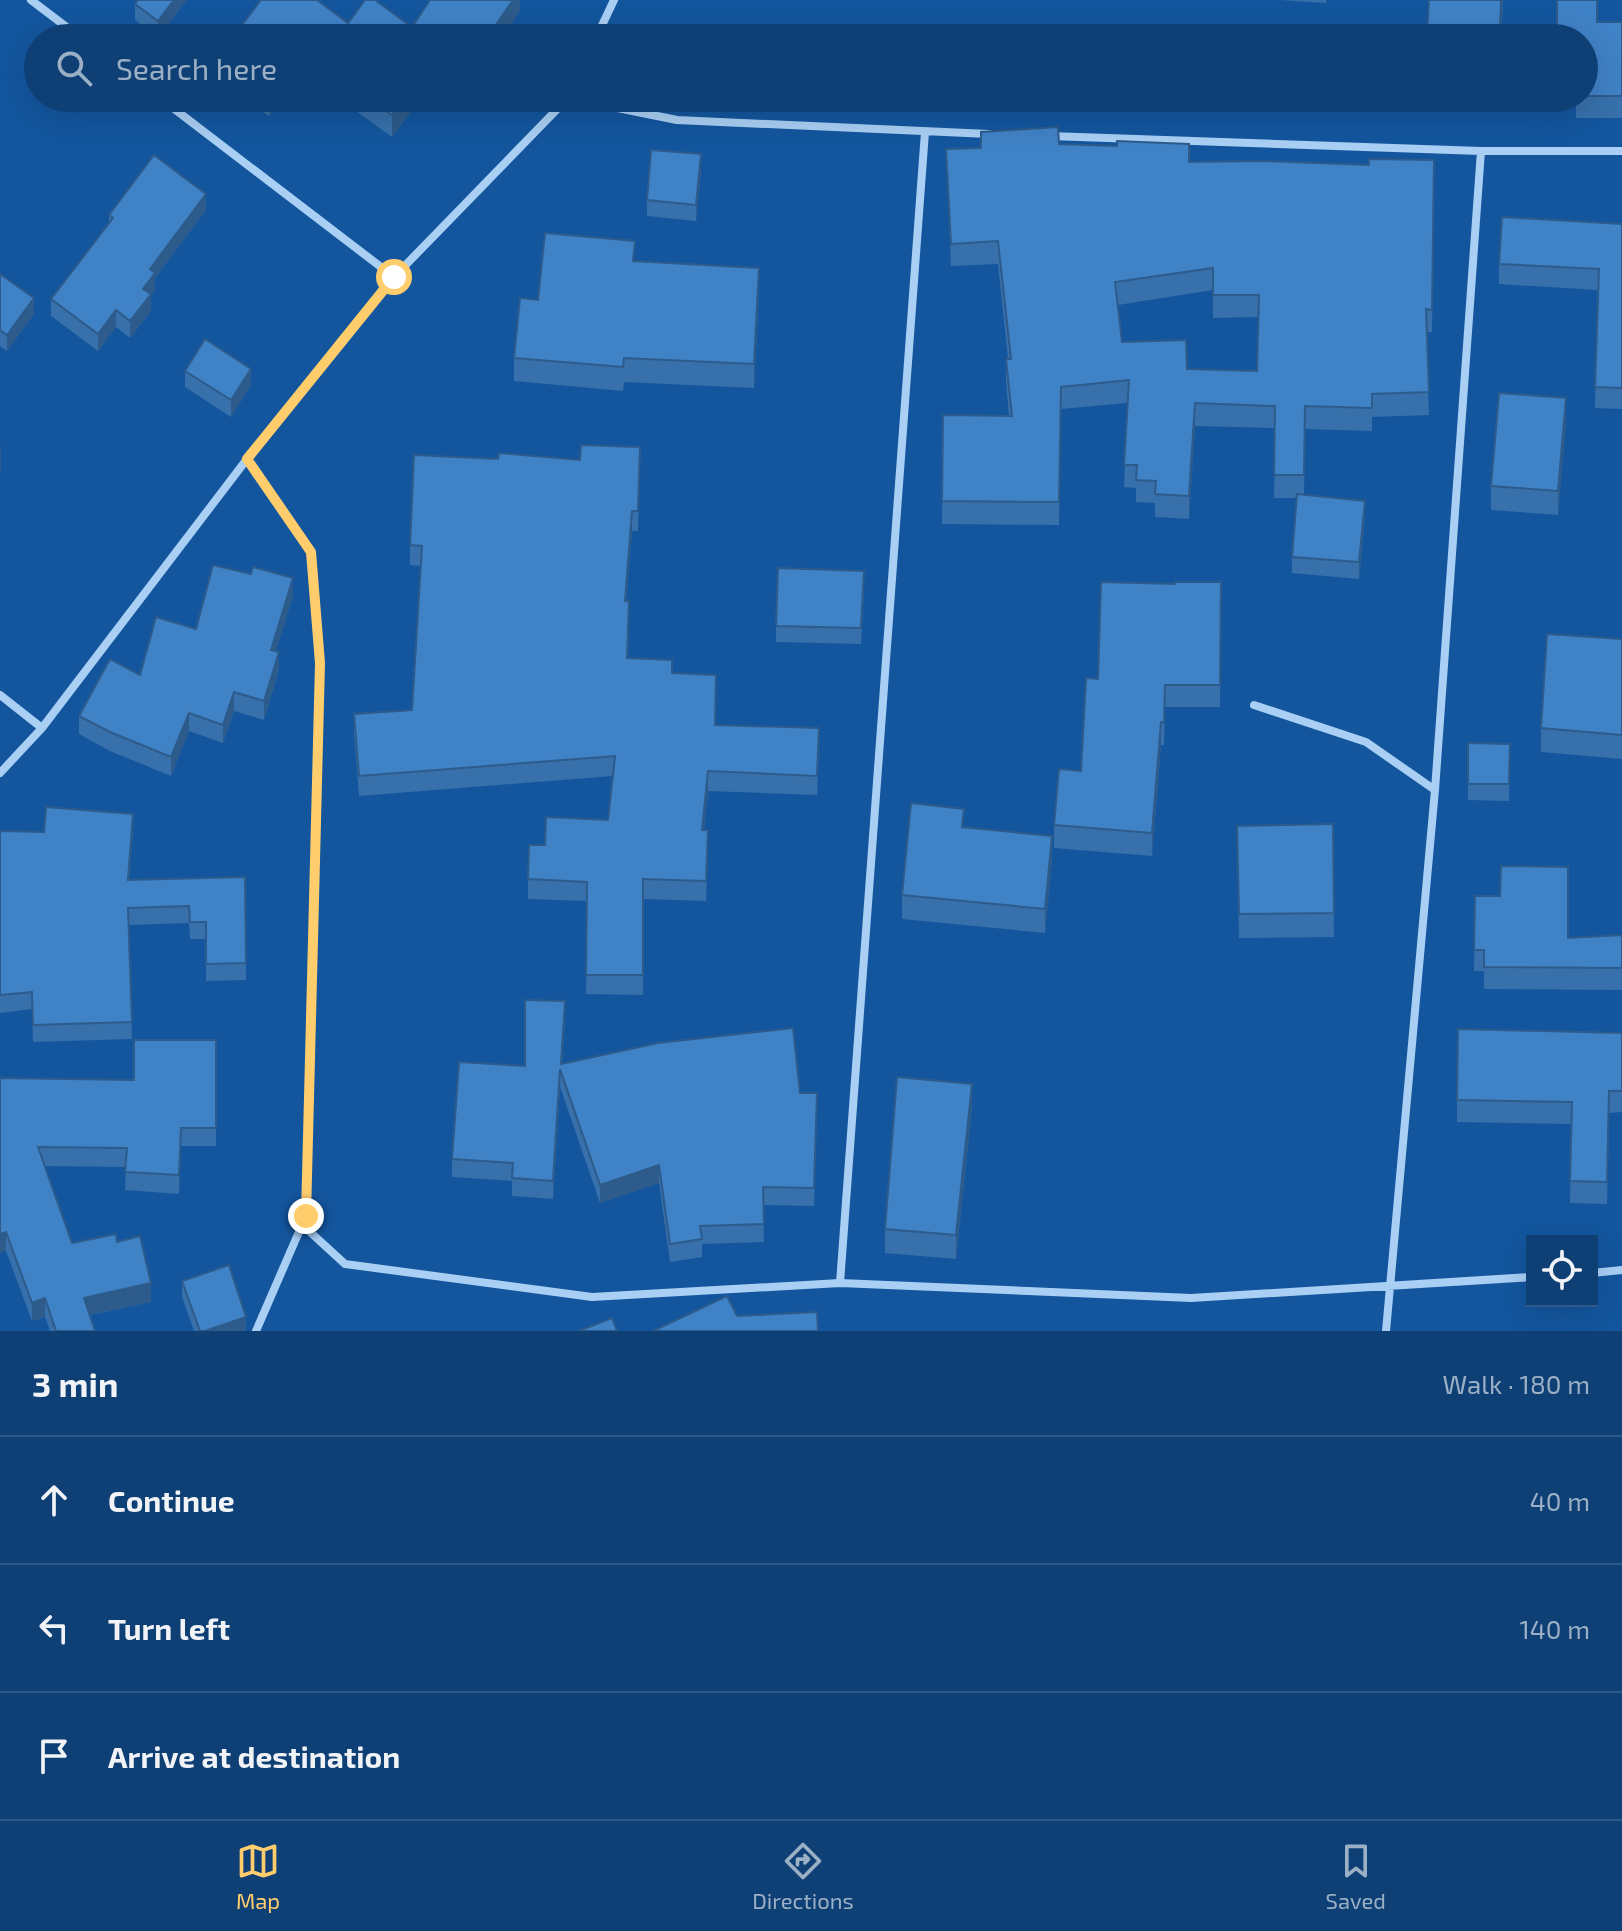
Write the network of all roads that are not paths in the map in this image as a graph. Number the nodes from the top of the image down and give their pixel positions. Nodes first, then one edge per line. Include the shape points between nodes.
1 (31, 0) edge
2 (614, 0) edge
3 (63, 24) edge
4 (603, 24) edge
5 (178, 112) edge
6 (554, 112) edge
7 (637, 112) edge
8 (925, 132) junction
9 (1004, 135) edge
10 (1036, 136) edge
11 (1481, 151) junction
12 (1622, 151) edge
13 (394, 277) junction
14 (247, 459) junction
15 (0, 695) edge
16 (1254, 705) dead end
17 (42, 728) junction
18 (0, 773) edge
19 (1435, 790) junction
20 (306, 1216) junction
21 (1622, 1270) edge
22 (1598, 1272) edge
23 (1526, 1277) edge
24 (840, 1283) junction
25 (1390, 1288) junction
26 (256, 1331) edge
27 (1386, 1331) edge

1 - 3 street
2 - 4 street
5 - 13 street
6 - 13 street
7 - 8 street via 677,120
8 - 9 street
8 - 24 street
10 - 11 street
11 - 12 street
11 - 19 street
13 - 14 street
14 - 17 street
14 - 20 street via 311,552 319,647
15 - 17 street
16 - 19 street via 1366,742
17 - 18 street
19 - 25 street
20 - 24 street via 309,1231 345,1264 592,1297
20 - 26 street
21 - 22 street
23 - 25 street
24 - 25 street via 1191,1298
25 - 27 street

